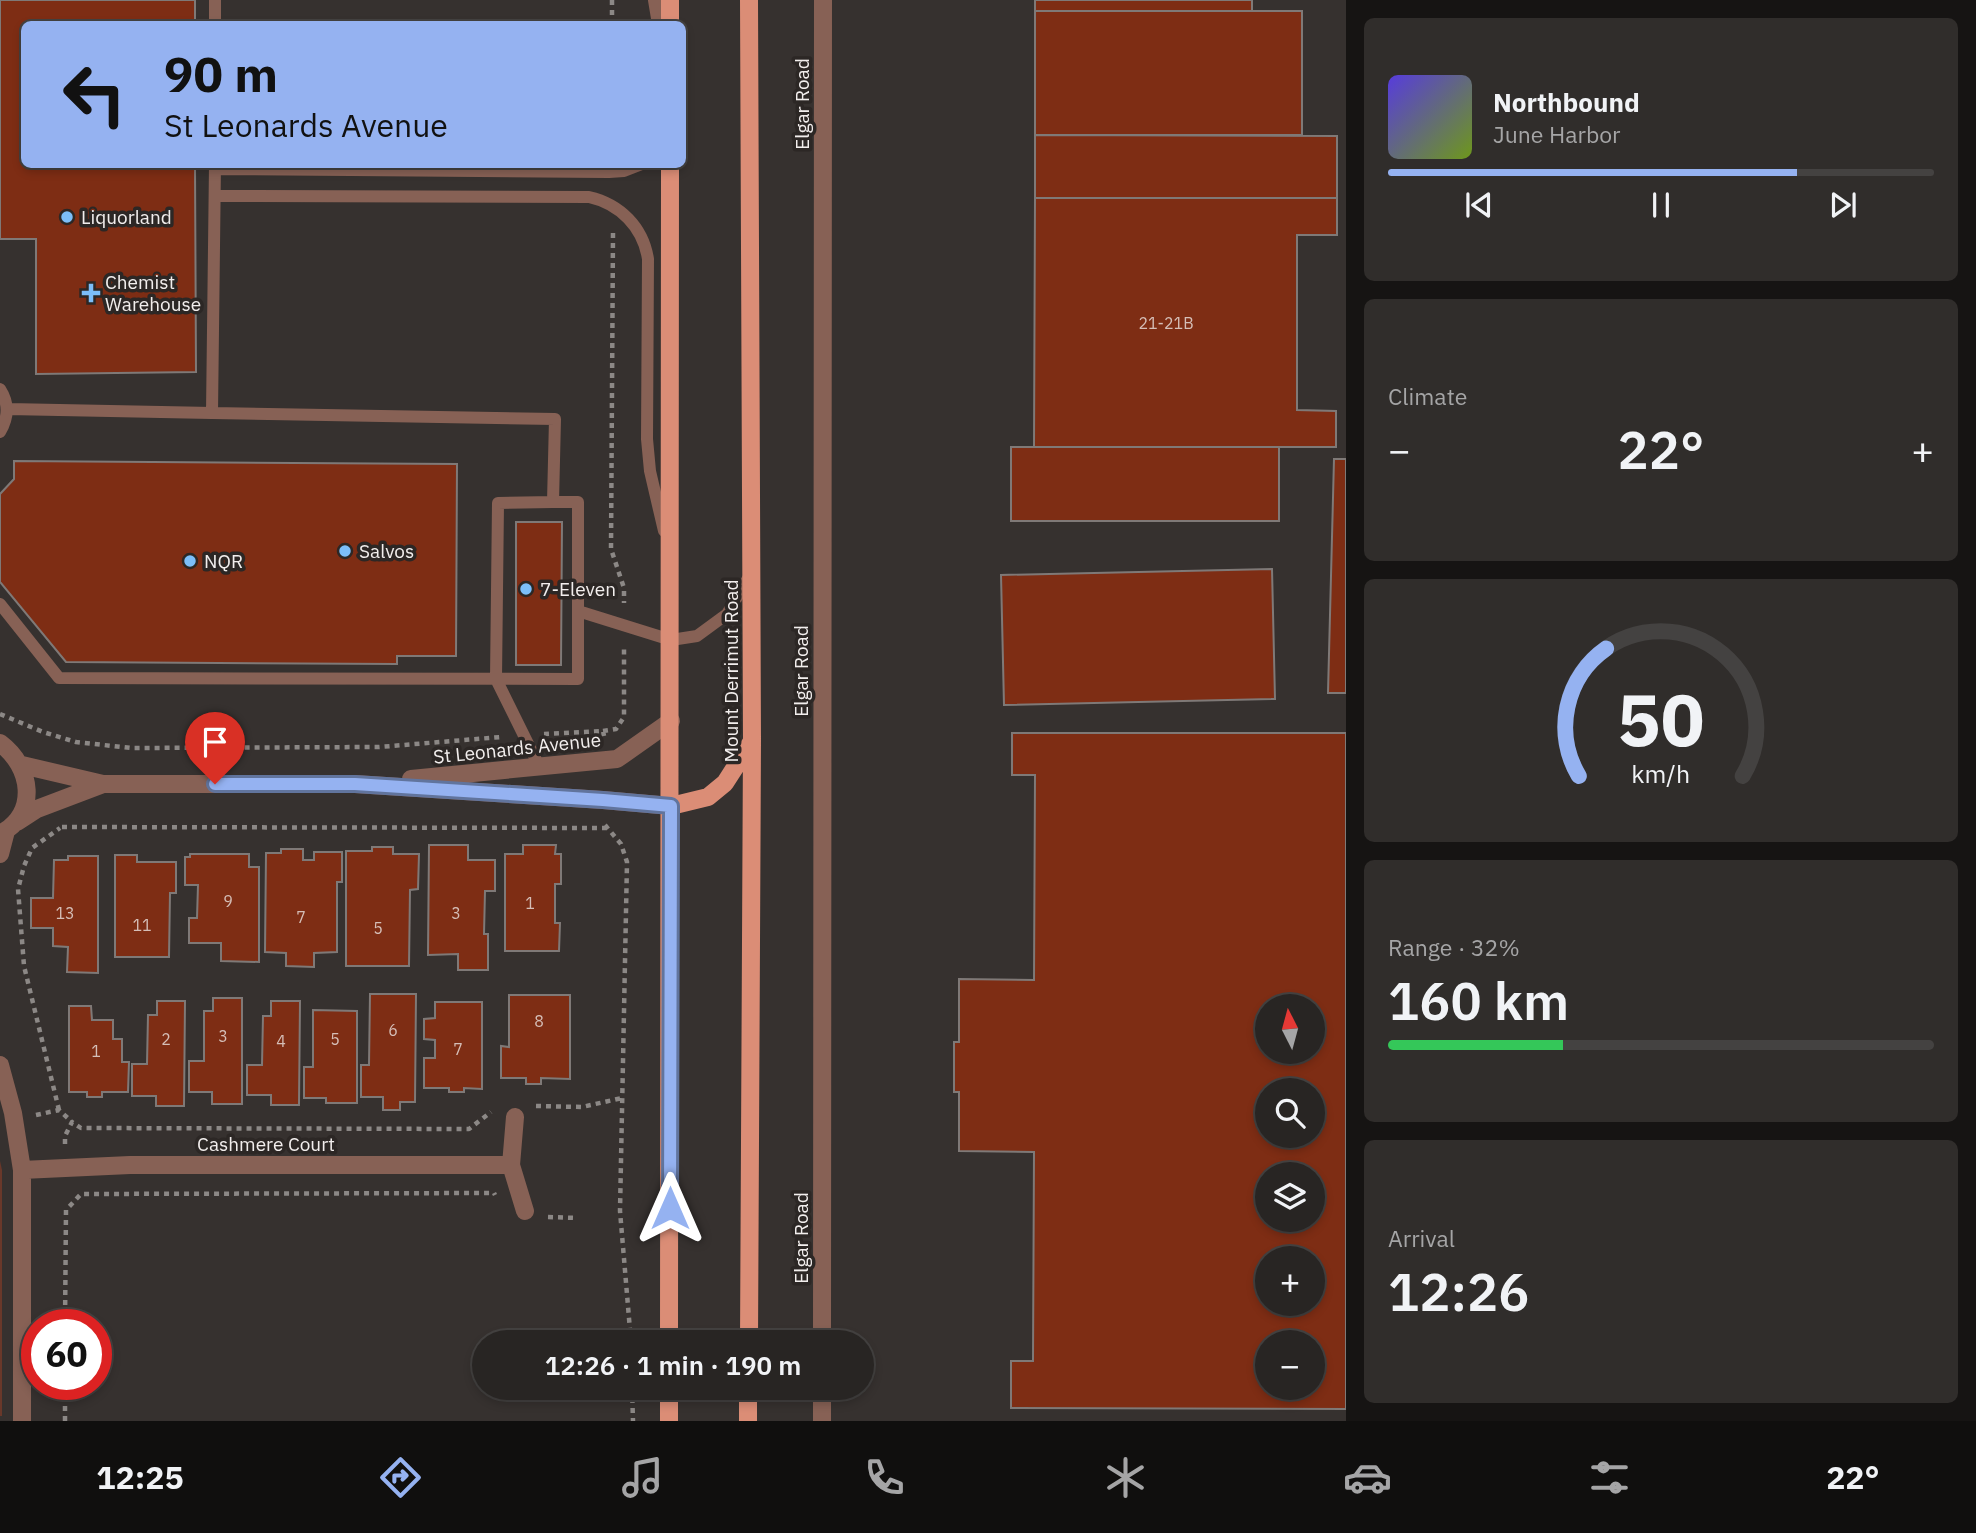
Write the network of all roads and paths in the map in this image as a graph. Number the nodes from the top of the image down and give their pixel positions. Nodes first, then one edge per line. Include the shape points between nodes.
1 (215, 0) edge
2 (612, 0) edge
3 (657, 0) edge
4 (670, 0) edge
5 (749, 0) edge
6 (823, 0) edge
7 (215, 21) edge
8 (612, 21) edge
9 (660, 21) edge
10 (670, 21) edge
11 (215, 168) edge
12 (294, 168) edge
13 (632, 168) edge
14 (670, 168) edge
15 (215, 196) junction
16 (622, 213) junction
17 (0, 389) edge
18 (8, 409) junction
19 (212, 413) junction
20 (0, 432) edge
21 (553, 502) junction
22 (671, 559) junction
23 (751, 573) junction
24 (0, 604) edge
25 (578, 611) junction
26 (624, 625) junction
27 (671, 640) junction
28 (496, 679) junction
29 (0, 714) edge
30 (671, 720) junction
31 (604, 731) junction
32 (524, 736) junction
33 (64, 738) junction
34 (752, 741) junction
35 (0, 743) edge
36 (605, 760) junction
37 (22, 765) junction
38 (540, 768) junction
39 (56, 773) junction
40 (103, 784) junction
41 (355, 784) junction
42 (603, 800) junction
43 (56, 801) junction
44 (671, 806) junction
45 (61, 827) junction
46 (608, 828) junction
47 (6, 831) edge
48 (0, 854) edge
49 (0, 1065) edge
50 (622, 1098) junction
51 (499, 1106) dead end
52 (60, 1110) dead end
53 (521, 1111) joint
54 (511, 1165) junction
55 (65, 1168) junction
56 (22, 1170) junction
57 (73, 1202) junction
58 (501, 1205) dead end
59 (531, 1214) joint
60 (577, 1218) dead end
61 (65, 1309) edge
62 (630, 1330) edge
63 (669, 1330) edge
64 (748, 1330) edge
65 (822, 1330) edge
66 (65, 1400) edge
67 (632, 1400) edge
68 (669, 1400) edge
69 (748, 1400) edge
70 (822, 1400) edge
71 (22, 1421) edge
72 (65, 1421) edge
73 (633, 1421) edge
74 (669, 1421) edge
75 (748, 1421) edge
76 (822, 1421) edge

1 - 7 lane
2 - 8 path
3 - 9 street
4 - 10 main road
5 - 23 main road, Mount Derrimut Road
6 - 65 street, Elgar Road
11 - 15 lane
12 - 13 lane via 609,172
14 - 22 main road
15 - 16 lane via 589,197 608,201
15 - 19 lane
16 - 22 lane via 646,244 647,439
16 - 26 path via 611,237 611,549 624,588
17 - 18 lane
18 - 19 lane
18 - 20 lane
19 - 21 lane via 555,419
21 - 25 lane via 578,502
21 - 28 lane via 498,503
22 - 27 main road
23 - 27 lane via 727,614 697,636
23 - 34 main road, Mount Derrimut Road
24 - 28 lane via 59,678
25 - 26 lane
25 - 28 lane via 578,679
26 - 27 lane
26 - 31 path via 624,717 616,729
27 - 30 main road
28 - 32 lane
29 - 33 path
30 - 36 street, St Leonards Avenue via 617,759
30 - 44 main road
31 - 32 path
31 - 36 path
32 - 33 path via 379,747 213,748 131,748
32 - 38 lane
33 - 39 path
34 - 44 main road via 726,783 708,797
34 - 64 main road, Mount Derrimut Road
35 - 37 street
36 - 38 street, St Leonards Avenue
37 - 39 street, St Leonards Avenue
37 - 47 street via 27,797
38 - 41 street, St Leonards Avenue
39 - 40 street, St Leonards Avenue
40 - 41 street, St Leonards Avenue
40 - 43 street, St Leonards Avenue
41 - 42 street, St Leonards Avenue
42 - 44 street, St Leonards Avenue
42 - 46 path via 597,818
43 - 45 path
43 - 47 street, St Leonards Avenue
44 - 63 main road
45 - 46 path
45 - 52 path via 32,848 18,889 24,966
46 - 50 path via 621,844 627,862
47 - 48 street
49 - 56 street
50 - 53 path via 582,1107
50 - 62 path via 620,1211
51 - 55 path via 468,1129 81,1128 72,1122 65,1136
53 - 54 street
54 - 55 street, Cashmere Court
54 - 59 street
55 - 56 street, Cashmere Court
55 - 57 path
56 - 71 street
57 - 58 path via 81,1194 494,1193
57 - 61 path via 65,1210
59 - 60 path
66 - 72 path
67 - 73 path
68 - 74 main road
69 - 75 main road
70 - 76 street

